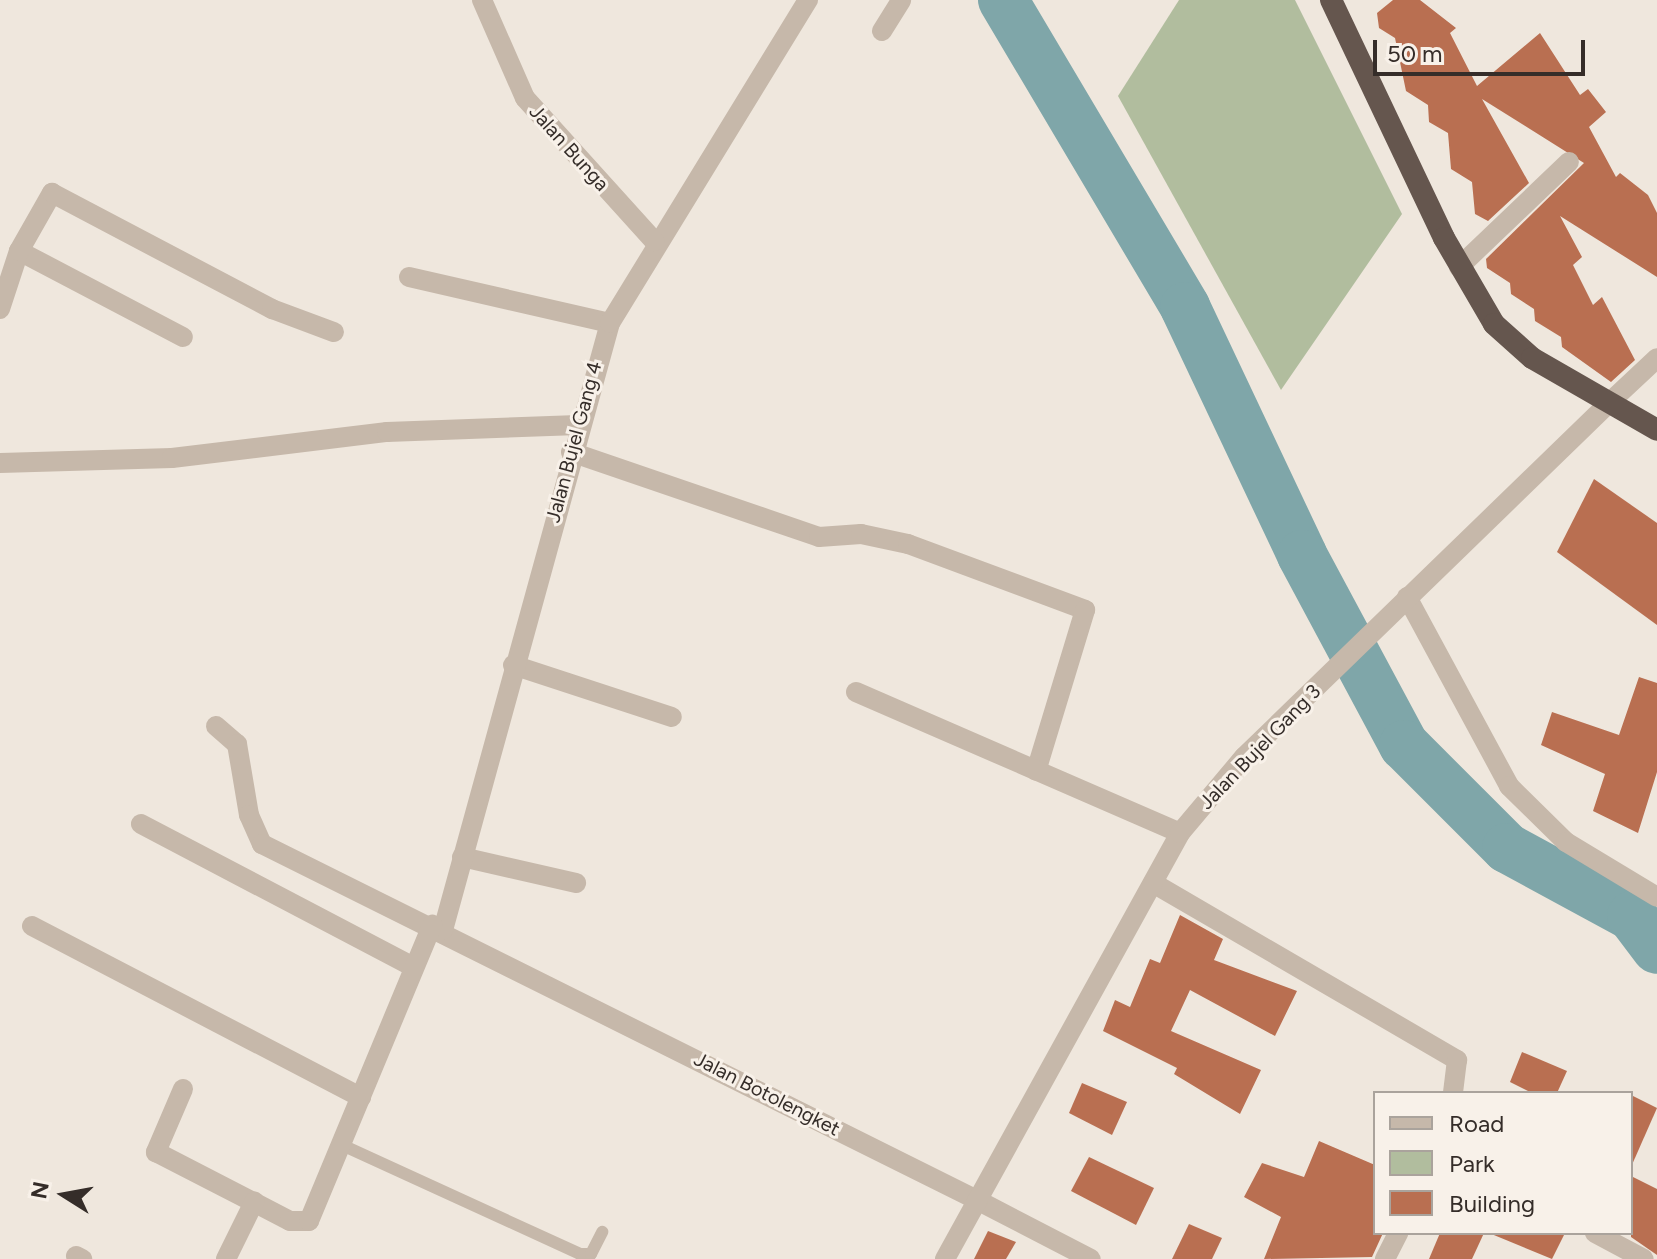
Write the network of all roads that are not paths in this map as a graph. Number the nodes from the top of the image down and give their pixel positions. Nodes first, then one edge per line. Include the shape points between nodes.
1 (482, 0) edge
2 (808, 0) edge
3 (901, 0) edge
4 (1331, 0) edge
5 (882, 31) dead end
6 (1569, 162) dead end
7 (654, 241) junction
8 (19, 251) junction
9 (1459, 267) junction
10 (409, 277) dead end
11 (0, 309) edge
12 (610, 323) junction
13 (334, 332) dead end
14 (183, 337) dead end
15 (1657, 358) edge
16 (1610, 402) junction
17 (578, 425) junction
18 (1657, 430) edge
19 (571, 452) junction
20 (0, 463) edge
21 (1400, 604) junction
22 (513, 665) junction
23 (856, 692) dead end
24 (672, 717) dead end
25 (216, 726) dead end
26 (1036, 771) junction
27 (141, 824) dead end
28 (1180, 833) junction
29 (462, 857) junction
30 (576, 883) dead end
31 (1153, 883) junction
32 (1657, 897) edge
33 (32, 926) dead end
34 (438, 927) junction
35 (413, 967) junction
36 (183, 1089) dead end
37 (1453, 1091) edge
38 (361, 1097) junction
39 (342, 1145) junction
40 (977, 1200) junction
41 (254, 1202) junction
42 (602, 1232) dead end
43 (1397, 1235) edge
44 (1597, 1235) edge
45 (1610, 1251) edge
46 (226, 1259) edge
47 (945, 1259) edge
48 (1091, 1259) edge
49 (1385, 1259) edge
50 (1644, 1259) edge

1 - 7 street, Jalan Bunga via 525,98
2 - 7 street, Jalan Bujel Gang 4
3 - 5 street
4 - 9 highway
6 - 9 street
7 - 12 street, Jalan Bujel Gang 4
8 - 11 street
8 - 13 street via 52,193 272,309
8 - 14 street
9 - 16 highway via 1494,324 1532,358
10 - 12 street
12 - 17 street, Jalan Bujel Gang 4
15 - 16 street, Jalan Bujel Gang 3
16 - 18 highway
16 - 21 street, Jalan Bujel Gang 3
17 - 19 street, Jalan Bujel Gang 4
17 - 20 street via 387,432 172,458
19 - 22 street, Jalan Bujel Gang 4
19 - 26 street via 819,537 861,534 908,544 1085,610
21 - 28 street, Jalan Bujel Gang 3 via 1228,773
21 - 32 street via 1509,786 1566,842
22 - 24 street
22 - 29 street, Jalan Bujel Gang 4
23 - 26 street
25 - 34 street, Jalan Botolengket via 237,744 257,839
26 - 28 street
27 - 35 street
28 - 31 street, Jalan Bujel Gang 3
29 - 30 street
29 - 34 street, Jalan Bujel Gang 4
31 - 37 street via 1457,1060
31 - 40 street, Jalan Bujel Gang 3
33 - 38 street
34 - 35 street, Jalan Bujel Gang 4
34 - 40 street, Jalan Botolengket
35 - 38 street, Jalan Bujel Gang 4
36 - 41 street via 154,1148
38 - 39 street, Jalan Bujel Gang 4
39 - 41 street, Jalan Bujel Gang 4 via 309,1221
39 - 42 lane via 580,1254 591,1254
40 - 47 street, Jalan Bujel Gang 3
40 - 48 street, Jalan Botolengket
41 - 46 street
43 - 49 street
44 - 45 street
45 - 50 street

